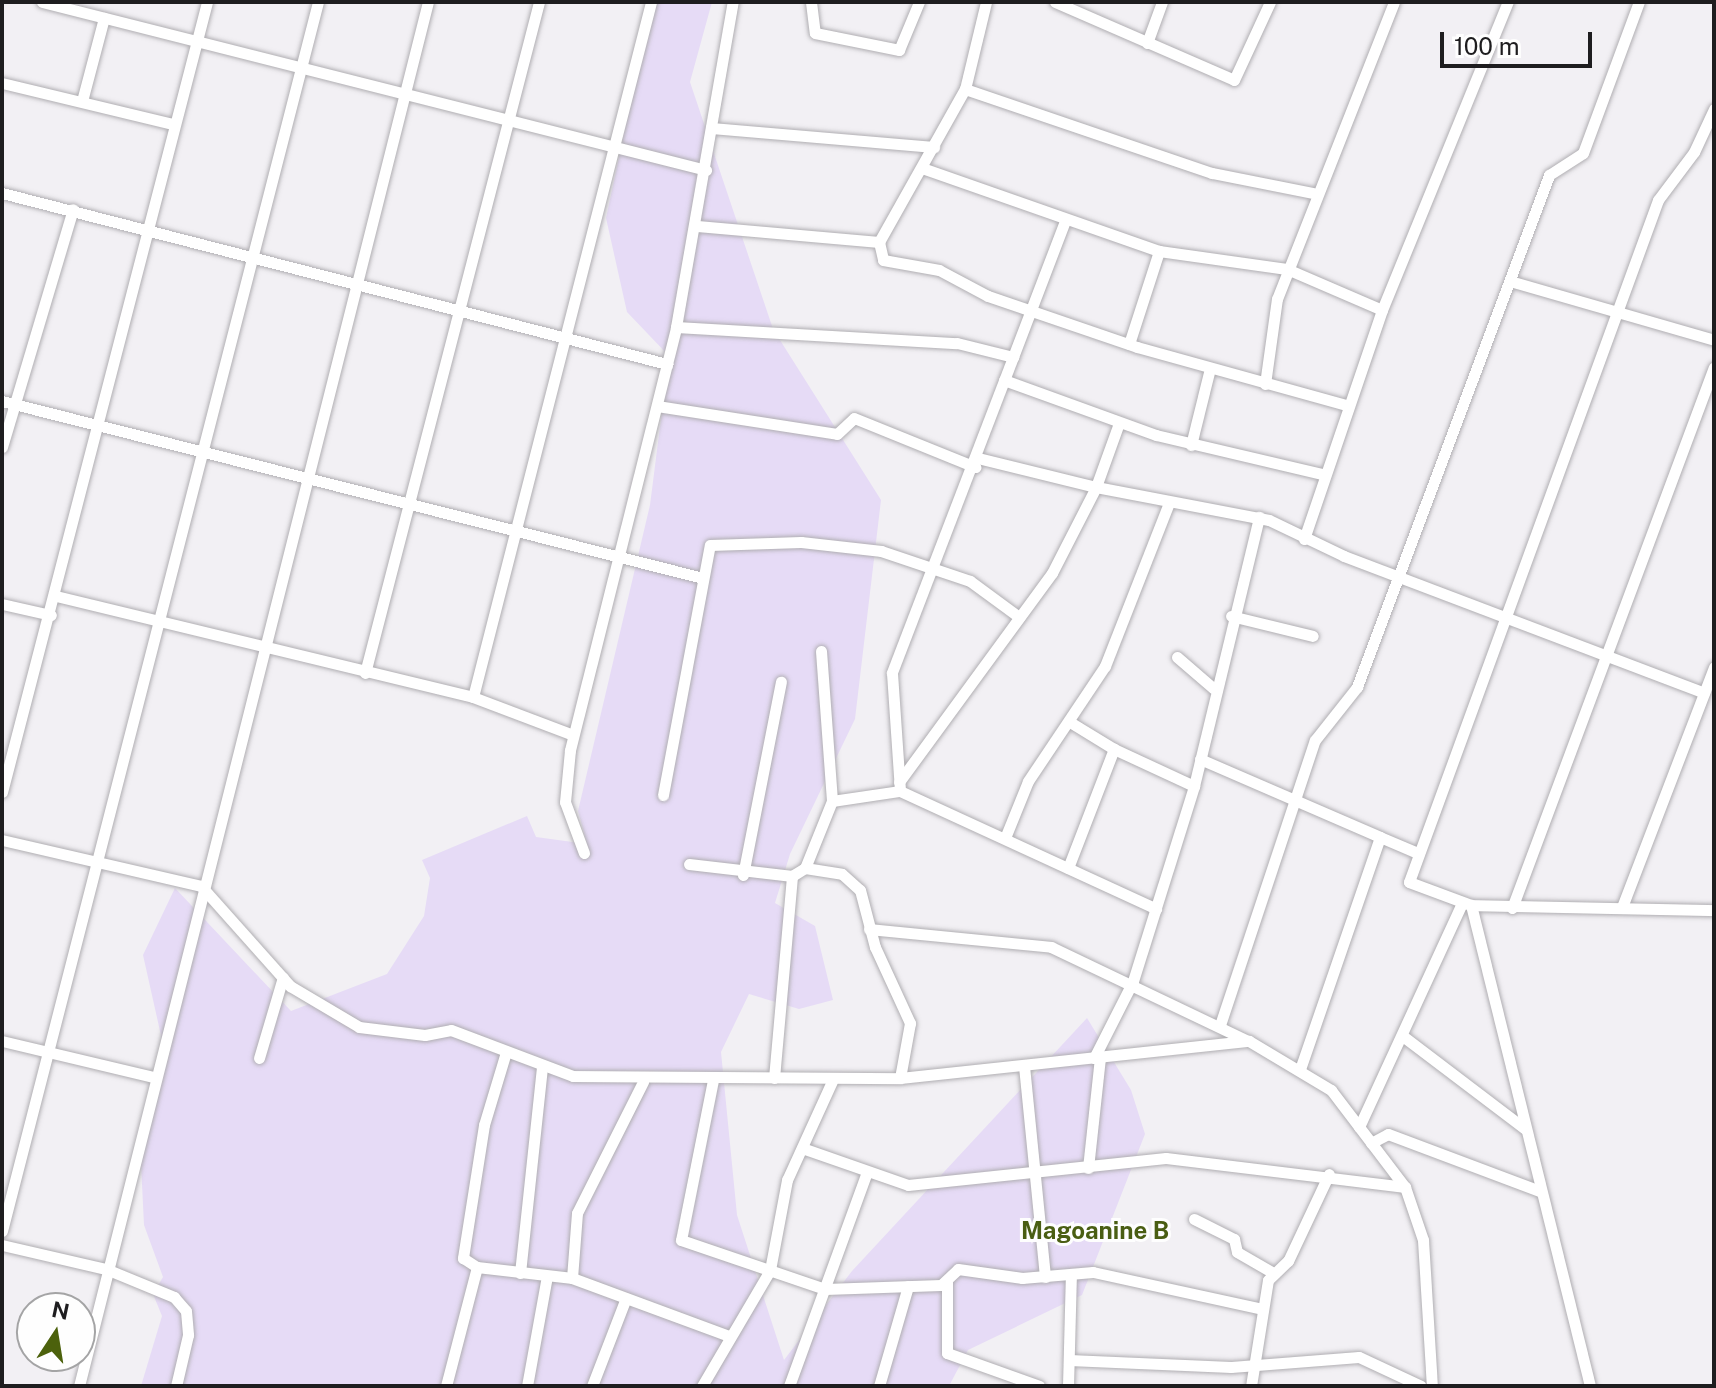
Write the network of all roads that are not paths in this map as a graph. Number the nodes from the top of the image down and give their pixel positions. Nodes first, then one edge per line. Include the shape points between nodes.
1 (42, 2) edge
2 (98, 2) edge
3 (207, 2) edge
4 (318, 2) edge
5 (428, 2) edge
6 (539, 2) edge
7 (651, 2) edge
8 (733, 2) edge
9 (811, 2) edge
10 (919, 2) edge
11 (986, 2) edge
12 (1055, 2) edge
13 (1162, 2) edge
14 (1270, 2) edge
15 (1394, 2) edge
16 (1508, 2) edge
17 (1639, 2) edge
18 (99, 17) junction
19 (197, 40) junction
20 (1147, 43) junction
21 (300, 67) junction
22 (2, 83) edge
23 (965, 89) junction
24 (404, 93) junction
25 (82, 101) junction
26 (1714, 109) edge
27 (508, 119) junction
28 (173, 124) junction
29 (711, 128) junction
30 (934, 147) junction
31 (613, 148) junction
32 (922, 168) junction
33 (706, 170) junction
34 (2, 193) edge
35 (1313, 193) junction
36 (73, 209) junction
37 (1065, 221) junction
38 (697, 226) junction
39 (143, 229) junction
40 (879, 242) junction
41 (1159, 251) junction
42 (252, 258) junction
43 (1287, 269) junction
44 (1510, 281) junction
45 (355, 287) junction
46 (1382, 310) junction
47 (460, 311) junction
48 (1033, 312) junction
49 (1616, 314) junction
50 (676, 327) junction
51 (563, 338) junction
52 (1714, 340) edge
53 (1129, 344) junction
54 (1013, 357) junction
55 (667, 364) junction
56 (1714, 367) edge
57 (1210, 368) junction
58 (1004, 380) junction
59 (1265, 384) junction
60 (8, 402) edge
61 (1346, 405) junction
62 (657, 406) junction
63 (1119, 423) junction
64 (99, 425) junction
65 (1191, 445) junction
66 (2, 447) edge
67 (204, 451) junction
68 (976, 462) junction
69 (1322, 474) junction
70 (307, 476) junction
71 (1096, 487) junction
72 (408, 501) junction
73 (1169, 503) junction
74 (1259, 517) junction
75 (515, 531) junction
76 (1304, 539) junction
77 (618, 555) junction
78 (934, 566) junction
79 (1399, 577) junction
80 (703, 578) junction
81 (56, 596) junction
82 (2, 604) edge
83 (51, 615) junction
84 (1231, 616) junction
85 (1500, 616) junction
86 (1019, 617) junction
87 (159, 621) junction
88 (1313, 636) dead end
89 (263, 648) junction
90 (821, 651) dead end
91 (1604, 655) junction
92 (1177, 657) dead end
93 (1714, 667) edge
94 (365, 673) junction
95 (781, 682) dead end
96 (1213, 688) junction
97 (1704, 693) junction
98 (473, 697) junction
99 (1070, 722) junction
100 (573, 735) junction
101 (1114, 749) junction
102 (1200, 759) junction
103 (899, 786) junction
104 (1194, 786) junction
105 (2, 792) edge
106 (663, 795) dead end
107 (1295, 798) junction
108 (832, 801) junction
109 (1380, 837) junction
110 (1005, 838) junction
111 (2, 840) edge
112 (1415, 852) junction
113 (584, 853) dead end
114 (98, 861) junction
115 (689, 864) dead end
116 (805, 868) junction
117 (1068, 868) junction
118 (743, 875) junction
119 (792, 876) junction
120 (201, 886) junction
121 (1467, 904) junction
122 (1622, 907) junction
123 (1512, 908) junction
124 (1156, 909) junction
125 (1714, 910) edge
126 (869, 929) junction
127 (283, 977) junction
128 (1133, 981) junction
129 (1220, 1025) junction
130 (1404, 1037) junction
131 (2, 1041) edge
132 (1249, 1041) junction
133 (50, 1052) junction
134 (506, 1052) junction
135 (1097, 1057) junction
136 (259, 1058) dead end
137 (1024, 1066) junction
138 (1301, 1067) junction
139 (542, 1068) junction
140 (153, 1077) junction
141 (774, 1078) junction
142 (900, 1078) junction
143 (833, 1079) junction
144 (713, 1080) junction
145 (643, 1082) junction
146 (1359, 1127) junction
147 (1525, 1129) junction
148 (1371, 1143) junction
149 (802, 1148) junction
150 (1088, 1168) junction
151 (1329, 1174) junction
152 (866, 1175) junction
153 (1040, 1176) junction
154 (1405, 1187) junction
155 (1540, 1191) junction
156 (1194, 1219) dead end
157 (2, 1231) edge
158 (2, 1245) edge
159 (477, 1267) junction
160 (106, 1269) junction
161 (770, 1270) junction
162 (1271, 1272) junction
163 (520, 1273) junction
164 (1071, 1274) junction
165 (547, 1276) junction
166 (1045, 1277) junction
167 (572, 1278) junction
168 (947, 1282) junction
169 (908, 1286) junction
170 (825, 1289) junction
171 (626, 1298) junction
172 (1262, 1309) junction
173 (729, 1336) junction
174 (1069, 1360) junction
175 (1254, 1366) junction
176 (79, 1386) edge
177 (176, 1386) edge
178 (446, 1386) edge
179 (527, 1386) edge
180 (592, 1386) edge
181 (702, 1386) edge
182 (789, 1386) edge
183 (879, 1386) edge
184 (1039, 1386) edge
185 (1068, 1386) edge
186 (1251, 1386) edge
187 (1421, 1386) edge
188 (1432, 1386) edge
189 (1590, 1386) edge

1 - 18 street
2 - 18 street
3 - 19 street
4 - 21 street
5 - 24 street
6 - 27 street
7 - 31 street
8 - 29 street
9 - 10 street via 815,33 899,50
11 - 23 street
12 - 20 street
13 - 20 street
14 - 20 street via 1234,80
15 - 35 street
16 - 46 street
17 - 44 street via 1583,153 1549,175
18 - 19 street
18 - 25 street
19 - 21 street
19 - 28 street
21 - 24 street
21 - 42 street
22 - 25 street
23 - 30 street
23 - 35 street via 1212,173
24 - 27 street
24 - 45 street
25 - 28 street
26 - 49 street via 1694,152 1658,200
27 - 31 street
27 - 47 street
28 - 39 street
29 - 30 street
29 - 33 street
30 - 32 street
31 - 33 street
31 - 51 street
32 - 37 street
32 - 40 street
33 - 38 street
34 - 36 street
35 - 43 street
36 - 39 street
36 - 60 street
37 - 41 street
37 - 48 street
38 - 40 street
38 - 50 street
39 - 42 street
39 - 64 street
40 - 48 street via 883,260 939,270
41 - 43 street
41 - 53 street
42 - 45 street
42 - 67 street
43 - 46 street
43 - 59 street via 1271,322
44 - 49 street
44 - 79 street
45 - 47 street
45 - 70 street
46 - 61 street
47 - 51 street
47 - 72 street
48 - 53 street
48 - 54 street
49 - 52 street
49 - 85 street
50 - 54 street via 957,343
50 - 55 street
51 - 55 street
51 - 75 street
53 - 57 street
54 - 58 street
55 - 62 street
56 - 91 street
57 - 59 street
57 - 65 street
58 - 63 street
58 - 68 street
59 - 61 street
60 - 64 street
60 - 66 street
61 - 69 street
62 - 68 street via 837,434 854,418
62 - 77 street
63 - 65 street
63 - 71 street
64 - 67 street
64 - 81 street
65 - 69 street
67 - 70 street
67 - 87 street
68 - 71 street
68 - 78 street
69 - 76 street
70 - 72 street
70 - 89 street
71 - 73 street
71 - 86 street
72 - 75 street
72 - 94 street
73 - 74 street
73 - 99 street via 1117,642
74 - 76 street
74 - 84 street
75 - 77 street
75 - 98 street
76 - 79 street
77 - 80 street
77 - 100 street
78 - 80 street via 801,542 717,544 707,549
78 - 86 street
78 - 103 street via 890,684
79 - 85 street
79 - 107 street via 1357,687 1319,730
80 - 106 street
81 - 83 street
81 - 87 street
82 - 83 street
83 - 105 street
84 - 88 street
84 - 96 street
85 - 91 street
85 - 112 street
86 - 103 street
87 - 89 street
87 - 114 street
89 - 94 street
89 - 120 street
90 - 108 street
91 - 97 street
91 - 123 street
92 - 96 street
93 - 97 street
94 - 98 street
95 - 118 street
96 - 102 street
97 - 122 street
98 - 100 street
99 - 101 street
99 - 110 street via 1023,790
100 - 113 street via 565,802
101 - 104 street
101 - 117 street
102 - 104 street
102 - 107 street
103 - 108 street
103 - 110 street
104 - 124 street
107 - 109 street
107 - 129 street
108 - 116 street
109 - 112 street
109 - 138 street
110 - 117 street
111 - 114 street
112 - 121 street via 1409,882
114 - 120 street
114 - 133 street
115 - 118 street
116 - 119 street
116 - 126 street via 853,881
117 - 124 street
118 - 119 street
119 - 141 street
120 - 127 street
120 - 140 street
121 - 123 street
121 - 130 street
121 - 147 street
122 - 123 street
122 - 125 street
124 - 128 street
126 - 128 street via 927,940 1026,942
126 - 142 street via 910,1023
127 - 134 street via 321,1009 359,1027 425,1035 451,1030
127 - 136 street
128 - 129 street
128 - 135 street
129 - 132 street
130 - 146 street
130 - 147 street
131 - 133 street
132 - 135 street
132 - 138 street
133 - 140 street
133 - 157 street
134 - 139 street
134 - 159 street via 460,1250
135 - 137 street
135 - 150 street
137 - 142 street
137 - 153 street
138 - 146 street
139 - 145 street
139 - 163 street
140 - 160 street
141 - 143 street
141 - 144 street
142 - 143 street
143 - 149 street
144 - 145 street
144 - 161 street via 678,1237
145 - 167 street via 577,1213
146 - 148 street
147 - 155 street
148 - 154 street
148 - 155 street via 1388,1134
149 - 152 street
149 - 161 street via 782,1195
150 - 151 street via 1166,1158
150 - 153 street
151 - 154 street
151 - 162 street via 1288,1261
152 - 153 street via 908,1185
152 - 170 street
153 - 166 street
154 - 188 street via 1423,1240
155 - 189 street
156 - 162 street via 1234,1239 1237,1252
158 - 160 street
159 - 163 street
159 - 178 street
160 - 176 street
160 - 177 street via 162,1289 186,1311 188,1335
161 - 170 street
161 - 173 street
162 - 172 street
163 - 165 street
164 - 166 street
164 - 172 street via 1093,1272
164 - 174 street
165 - 167 street
165 - 179 street
166 - 168 street via 958,1269
167 - 171 street
168 - 169 street
168 - 184 street via 947,1353
169 - 170 street
169 - 183 street
170 - 182 street
171 - 173 street
171 - 180 street
172 - 175 street
173 - 181 street
174 - 175 street
174 - 185 street
175 - 186 street
175 - 187 street via 1359,1357

